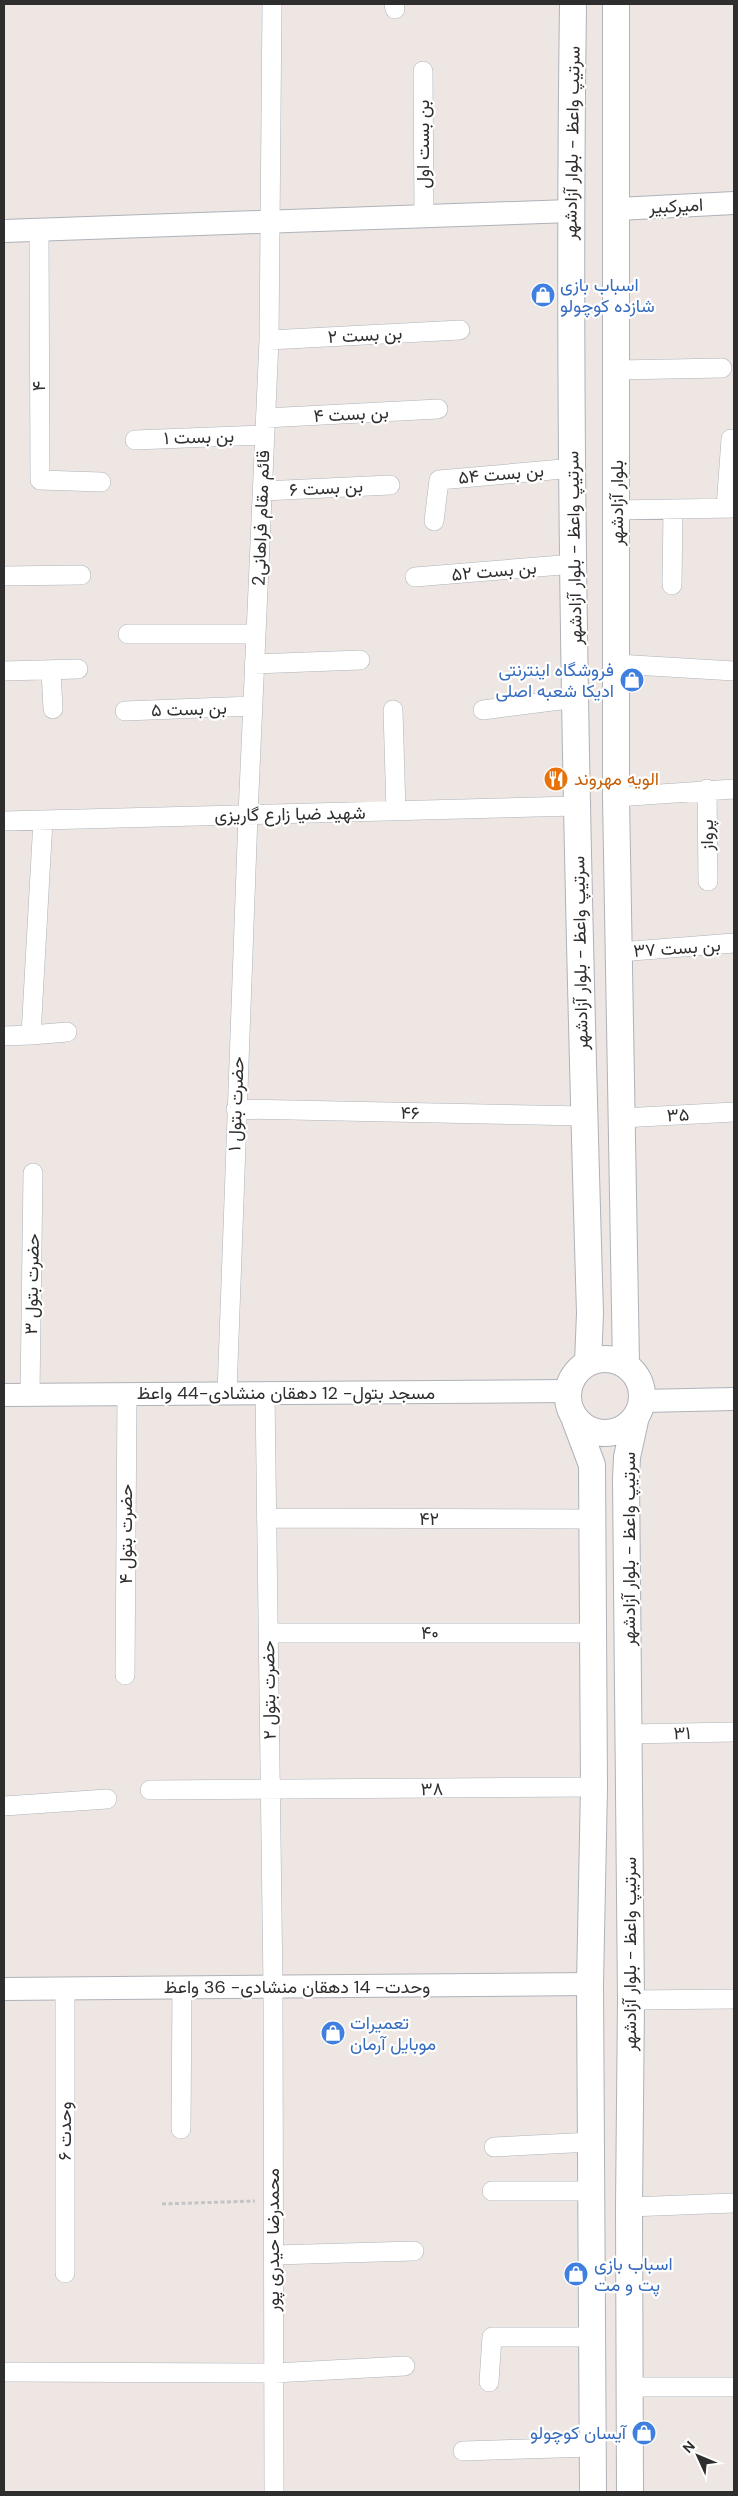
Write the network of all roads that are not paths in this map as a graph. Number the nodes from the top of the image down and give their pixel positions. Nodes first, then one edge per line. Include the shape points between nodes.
1 (272, 4) edge
2 (573, 4) edge
3 (616, 4) edge
4 (423, 71) dead end
5 (734, 203) edge
6 (618, 209) junction
7 (570, 211) junction
8 (424, 216) junction
9 (272, 222) junction
10 (39, 230) junction
11 (4, 231) edge
12 (460, 330) dead end
13 (269, 340) junction
14 (722, 368) dead end
15 (618, 370) junction
16 (438, 410) dead end
17 (264, 426) junction
18 (731, 439) dead end
19 (135, 440) dead end
20 (574, 468) junction
21 (101, 482) dead end
22 (390, 486) dead end
23 (263, 491) junction
24 (730, 508) edge
25 (673, 509) junction
26 (617, 510) junction
27 (434, 521) dead end
28 (574, 564) junction
29 (81, 575) dead end
30 (4, 576) edge
31 (415, 577) dead end
32 (672, 585) dead end
33 (128, 634) dead end
34 (256, 634) junction
35 (360, 660) dead end
36 (254, 664) junction
37 (617, 664) junction
38 (78, 669) dead end
39 (52, 670) junction
40 (734, 671) edge
41 (4, 672) edge
42 (576, 698) junction
43 (252, 706) junction
44 (53, 709) dead end
45 (393, 710) dead end
46 (483, 710) dead end
47 (125, 711) dead end
48 (707, 789) junction
49 (734, 789) edge
50 (616, 798) junction
51 (576, 806) junction
52 (396, 811) junction
53 (248, 815) junction
54 (43, 820) junction
55 (4, 821) edge
56 (708, 881) dead end
57 (734, 943) edge
58 (619, 952) junction
59 (66, 1032) dead end
60 (31, 1035) junction
61 (4, 1036) edge
62 (236, 1110) junction
63 (734, 1112) edge
64 (584, 1116) junction
65 (622, 1118) junction
66 (33, 1173) dead end
67 (588, 1363) junction
68 (626, 1365) junction
69 (567, 1391) junction
70 (227, 1393) junction
71 (265, 1393) junction
72 (30, 1394) junction
73 (127, 1394) junction
74 (4, 1395) edge
75 (734, 1399) edge
76 (639, 1409) junction
77 (575, 1420) junction
78 (266, 1518) junction
79 (591, 1519) junction
80 (268, 1633) junction
81 (592, 1633) junction
82 (125, 1675) dead end
83 (734, 1732) edge
84 (629, 1734) junction
85 (594, 1787) junction
86 (150, 1790) dead end
87 (270, 1791) junction
88 (107, 1799) dead end
89 (4, 1806) edge
90 (590, 1984) junction
91 (273, 1987) junction
92 (65, 1988) junction
93 (182, 1988) junction
94 (4, 1989) edge
95 (734, 1998) edge
96 (632, 2000) junction
97 (181, 2130) dead end
98 (591, 2142) junction
99 (494, 2147) dead end
100 (492, 2191) dead end
101 (592, 2191) junction
102 (734, 2203) edge
103 (629, 2208) junction
104 (414, 2251) dead end
105 (274, 2255) junction
106 (66, 2273) dead end
107 (592, 2337) junction
108 (405, 2366) dead end
109 (4, 2372) edge
110 (274, 2373) junction
111 (489, 2382) dead end
112 (734, 2386) edge
113 (630, 2387) junction
114 (592, 2446) junction
115 (463, 2451) dead end
116 (274, 2492) edge
117 (593, 2492) edge
118 (630, 2492) edge

1 - 9 street, 2قائم مقام فراهانی
2 - 7 main road, سرتیپ واعظ - بلوار آزادشهر
3 - 6 main road
4 - 8 street, بن بست اول
5 - 6 street, امیرکبیر
6 - 15 main road, بلوار آزادشهر
7 - 8 street
7 - 20 main road, سرتیپ واعظ - بلوار آزادشهر
8 - 9 street
9 - 10 street
9 - 13 street, 2قائم مقام فراهانی
10 - 11 street
10 - 21 street, ۴ via 40,480
12 - 13 street, بن بست ۲
13 - 17 street, 2قائم مقام فراهانی
14 - 15 street
15 - 26 main road, بلوار آزادشهر
16 - 17 street, بن بست ۴
17 - 19 street, بن بست ۱
17 - 23 street, 2قائم مقام فراهانی
18 - 24 street
20 - 27 street, بن بست ۵۴ via 439,480
20 - 28 main road, سرتیپ واعظ - بلوار آزادشهر
22 - 23 street, بن بست ۶
23 - 34 street, 2قائم مقام فراهانی
24 - 25 street
25 - 26 street
25 - 32 street
26 - 37 main road, بلوار آزادشهر
28 - 31 street, بن بست ۵۲
28 - 42 main road, سرتیپ واعظ - بلوار آزادشهر
29 - 30 street
33 - 34 street
34 - 36 street, 2قائم مقام فراهانی
35 - 36 street
36 - 43 street, 2قائم مقام فراهانی
37 - 40 street
37 - 50 main road, بلوار آزادشهر
38 - 39 street
39 - 41 street
39 - 44 street
42 - 46 street
42 - 51 main road, سرتیپ واعظ - بلوار آزادشهر
43 - 47 street, بن بست ۵
43 - 53 street, 2قائم مقام فراهانی
45 - 52 street
48 - 49 street
48 - 50 street
48 - 56 street, پرواز
50 - 58 main road
51 - 52 street, شهید ضیا زارع گاریزی
51 - 64 main road, سرتیپ واعظ - بلوار آزادشهر
52 - 53 street, شهید ضیا زارع گاریزی
53 - 54 street, شهید ضیا زارع گاریزی
53 - 62 street, حضرت بتول ۱
54 - 55 street, شهید ضیا زارع گاریزی
54 - 60 street
57 - 58 street, بن بست ۳۷
58 - 65 main road
59 - 60 street
60 - 61 street
62 - 64 street, ۴۶
62 - 70 street, حضرت بتول ۱
63 - 65 street, ۳۵
64 - 67 main road, سرتیپ واعظ - بلوار آزادشهر via 590,1313
65 - 68 main road
66 - 72 street, حضرت بتول ۳
67 - 68 main road via 607,1358
67 - 69 main road via 571,1379
68 - 76 main road via 639,1381
69 - 71 street, مسجد بتول- 12 دهقان منشادی-44 واعظ
69 - 77 main road via 567,1402
70 - 71 street, مسجد بتول- 12 دهقان منشادی-44 واعظ
70 - 73 street, مسجد بتول- 12 دهقان منشادی-44 واعظ
71 - 78 street, حضرت بتول ۲
72 - 73 street, مسجد بتول- 12 دهقان منشادی-44 واعظ
72 - 74 street, مسجد بتول- 12 دهقان منشادی-44 واعظ
73 - 82 street, حضرت بتول ۴
75 - 76 street
76 - 77 main road via 628,1425 606,1434 589,1430
76 - 84 main road, سرتیپ واعظ - بلوار آزادشهر via 627,1457 626,1478
77 - 79 main road, سرتیپ واعظ - بلوار آزادشهر via 592,1465
78 - 79 street, ۴۲
78 - 80 street, حضرت بتول ۲
79 - 81 main road, سرتیپ واعظ - بلوار آزادشهر
80 - 81 street, ۴۰
80 - 87 street, حضرت بتول ۲
81 - 85 main road, سرتیپ واعظ - بلوار آزادشهر
83 - 84 street, ۳۱
84 - 96 main road, سرتیپ واعظ - بلوار آزادشهر
85 - 87 street, ۳۸
85 - 90 main road, سرتیپ واعظ - بلوار آزادشهر
86 - 87 street, ۳۸
87 - 91 street, حضرت بتول ۲
88 - 89 street
90 - 91 street, وحدت- 14 دهقان منشادی- 36 واعظ
90 - 98 main road, سرتیپ واعظ - بلوار آزادشهر
91 - 93 street, وحدت- 14 دهقان منشادی- 36 واعظ
91 - 105 street, محمدرضا حیدری پور
92 - 93 street, وحدت- 14 دهقان منشادی- 36 واعظ
92 - 94 street, وحدت- 14 دهقان منشادی- 36 واعظ
92 - 106 street, وحدت ۶
93 - 97 street
95 - 96 street
96 - 103 main road, سرتیپ واعظ - بلوار آزادشهر
98 - 99 street
98 - 101 main road, سرتیپ واعظ - بلوار آزادشهر
100 - 101 street
101 - 107 main road, سرتیپ واعظ - بلوار آزادشهر
102 - 103 street
103 - 113 main road, سرتیپ واعظ - بلوار آزادشهر
104 - 105 street
105 - 110 street, محمدرضا حیدری پور
107 - 111 street via 492,2337
107 - 114 main road, سرتیپ واعظ - بلوار آزادشهر
108 - 110 street
109 - 110 street
110 - 116 street, محمدرضا حیدری پور
112 - 113 street
113 - 118 main road, سرتیپ واعظ - بلوار آزادشهر
114 - 115 street
114 - 117 main road, سرتیپ واعظ - بلوار آزادشهر

